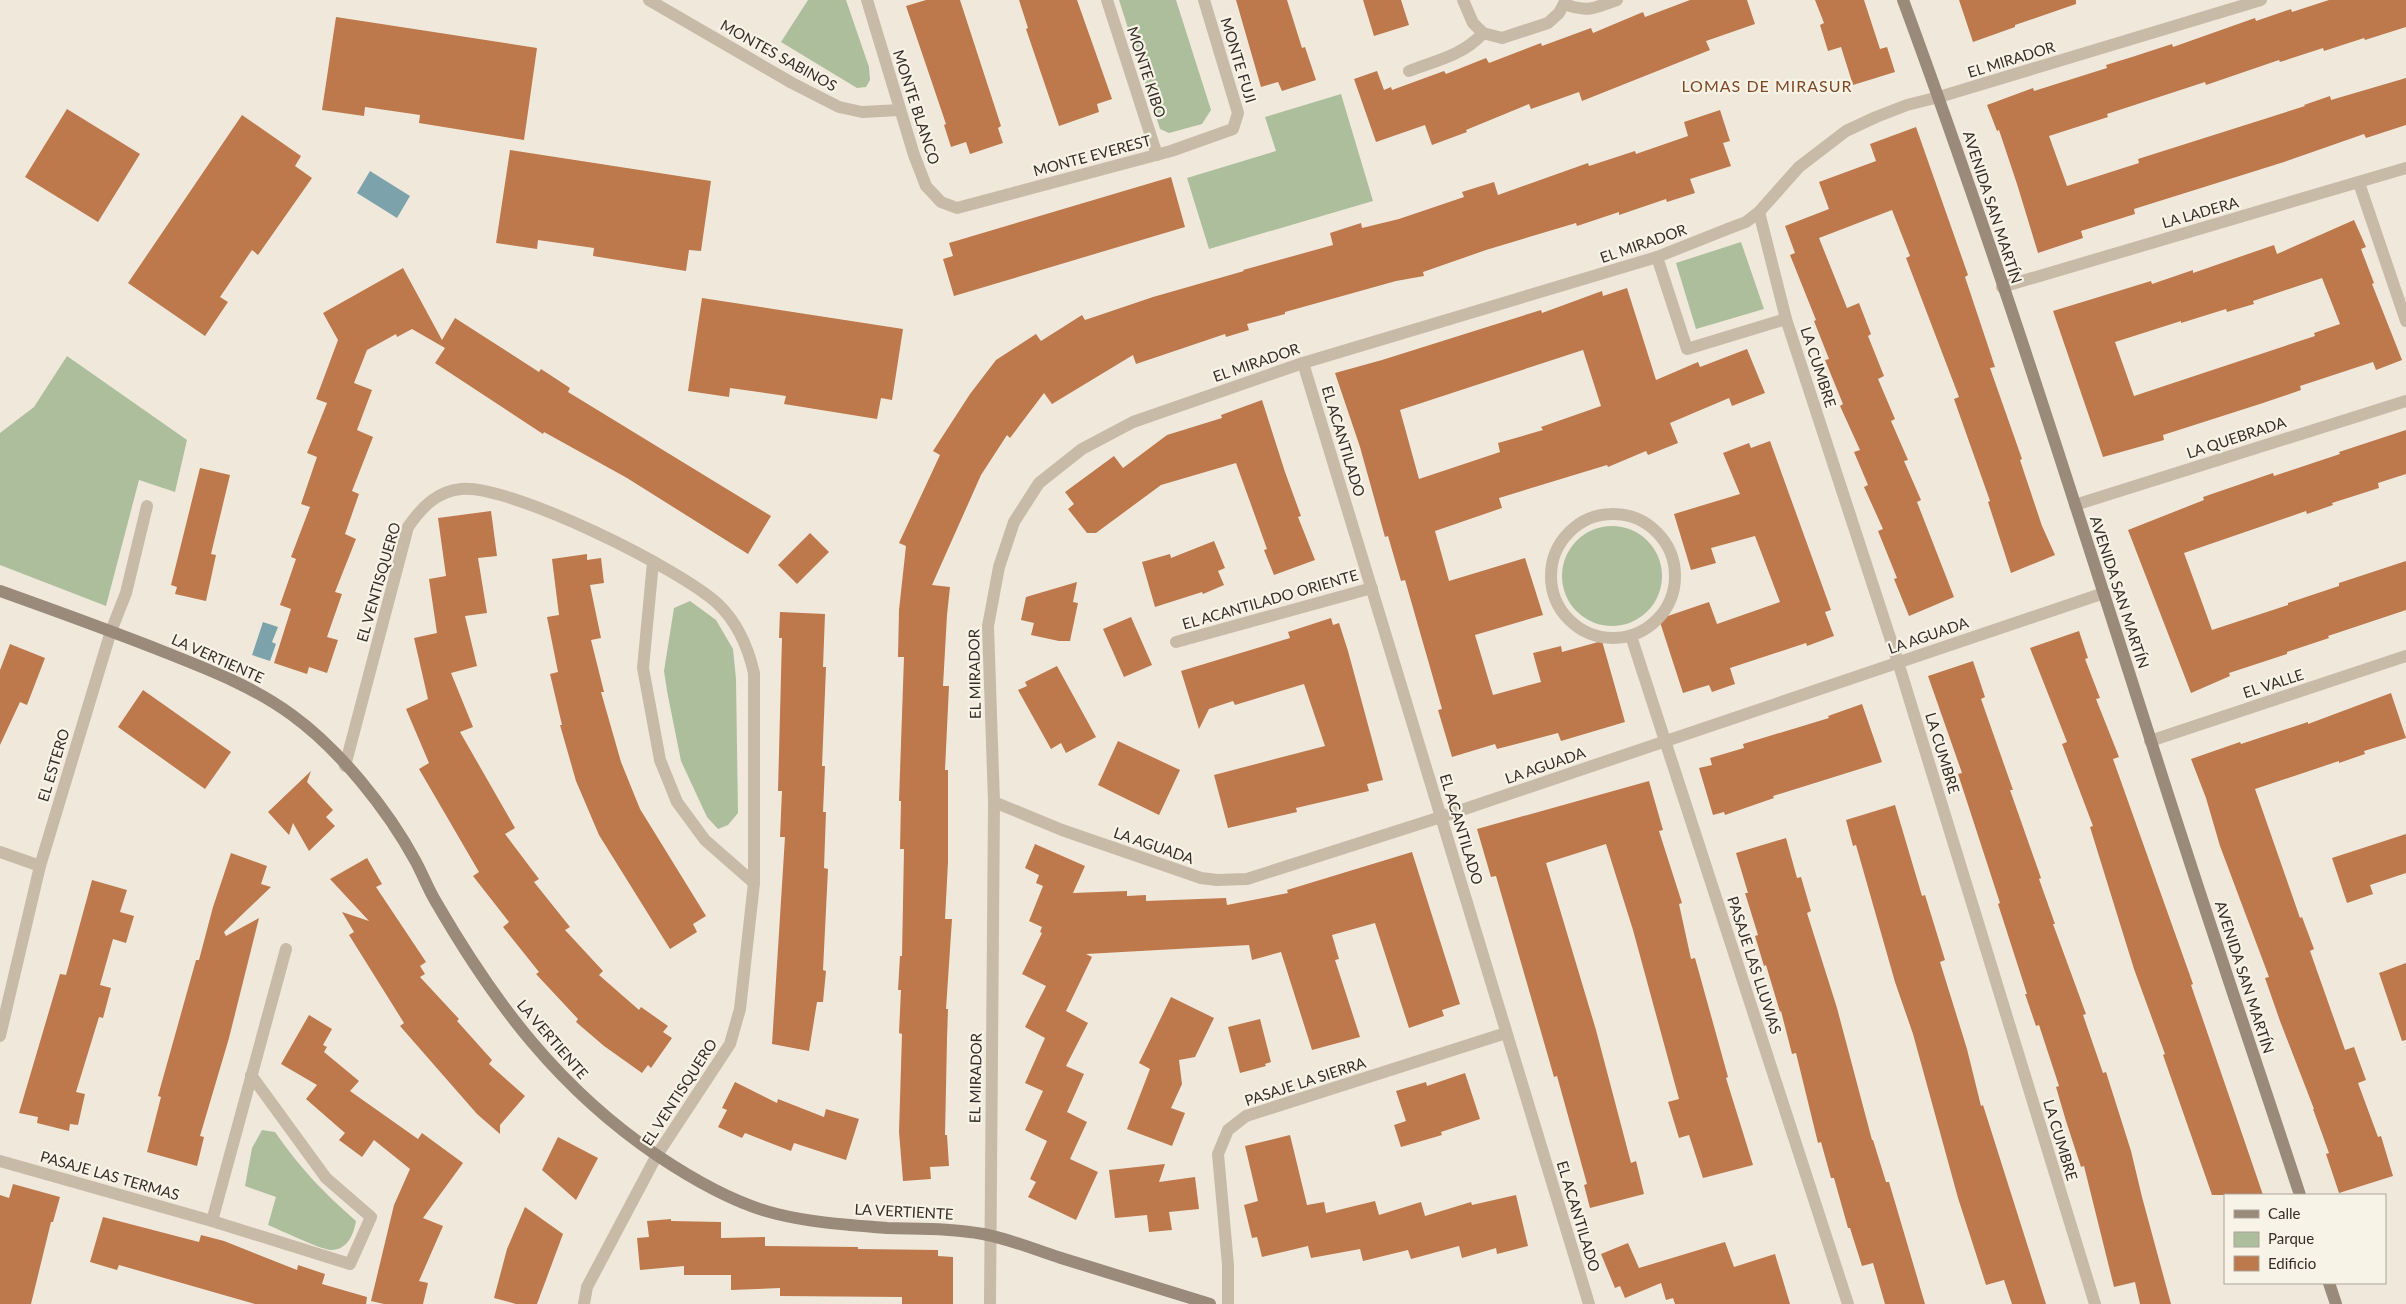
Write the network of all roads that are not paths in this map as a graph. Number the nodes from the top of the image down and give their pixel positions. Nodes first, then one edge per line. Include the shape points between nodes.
1 (649, 0) edge
2 (867, 0) edge
3 (1107, 0) edge
4 (1204, 0) edge
5 (1463, 0) edge
6 (1617, 0) edge
7 (1903, 0) edge
8 (2260, 0) edge
9 (1565, 2) edge
10 (1483, 33) junction
11 (1409, 71) dead end
12 (1939, 97) junction
13 (900, 110) junction
14 (1233, 128) joint
15 (1156, 155) junction
16 (2406, 168) edge
17 (2359, 183) junction
18 (957, 208) joint
19 (1759, 212) junction
20 (1657, 257) junction
21 (2002, 286) junction
22 (1786, 319) junction
23 (2406, 321) edge
24 (1303, 363) junction
25 (2406, 401) edge
26 (2075, 505) junction
27 (147, 506) dead end
28 (653, 562) junction
29 (1372, 588) junction
30 (0, 591) edge
31 (2104, 593) junction
32 (111, 631) junction
33 (1631, 636) junction
34 (1176, 642) dead end
35 (2406, 656) edge
36 (1898, 662) junction
37 (2150, 741) junction
38 (1665, 742) junction
39 (345, 766) junction
40 (994, 802) junction
41 (1441, 818) junction
42 (0, 852) edge
43 (40, 866) junction
44 (754, 883) junction
45 (286, 949) dead end
46 (1506, 1033) junction
47 (0, 1036) edge
48 (251, 1075) junction
49 (658, 1155) junction
50 (0, 1161) edge
51 (2300, 1194) edge
52 (212, 1221) junction
53 (990, 1236) junction
54 (2329, 1284) edge
55 (584, 1304) edge
56 (990, 1304) edge
57 (1210, 1304) edge
58 (1228, 1304) edge
59 (1589, 1304) edge
60 (1848, 1304) edge
61 (2095, 1304) edge
62 (2336, 1304) edge

1 - 13 street, MONTES SABINOS via 839,107 862,112
2 - 13 street, MONTE BLANCO
3 - 15 street, MONTE KIBO
4 - 14 street, MONTE FUJI via 1238,113
5 - 10 street via 1473,23
6 - 9 street via 1580,10
7 - 12 street, AVENIDA SAN MARTÍN
8 - 12 street, EL MIRADOR
9 - 10 street via 1548,23 1502,38
10 - 11 street via 1463,51
12 - 19 street, EL MIRADOR via 1899,108 1846,131 1799,167
12 - 21 street, AVENIDA SAN MARTÍN
13 - 18 street, MONTE BLANCO via 926,186 941,202
14 - 15 street, MONTE EVEREST
15 - 18 street, MONTE EVEREST
16 - 17 street, LA LADERA
17 - 21 street, LA LADERA
17 - 23 street
19 - 20 street, EL MIRADOR via 1746,222
19 - 22 street, LA CUMBRE
20 - 22 street via 1687,349
20 - 24 street, EL MIRADOR
21 - 26 street, AVENIDA SAN MARTÍN
22 - 36 street, LA CUMBRE
24 - 29 street, EL ACANTILADO
24 - 40 street, EL MIRADOR via 1133,422 1082,449 1039,483 1014,522 999,567 988,626
25 - 26 street, LA QUEBRADA
26 - 31 street, AVENIDA SAN MARTÍN
27 - 32 street, EL ESTERO via 126,594
28 - 39 street, EL VENTISQUERO via 565,519 491,492 459,489 430,502 408,527
28 - 44 street via 643,668 660,760 678,802 705,840
28 - 44 street, EL VENTISQUERO via 717,603 741,634 749,653 754,673
29 - 34 street, EL ACANTILADO ORIENTE
29 - 41 street, EL ACANTILADO
30 - 32 street, LA VERTIENTE
31 - 36 street, LA AGUADA
31 - 37 street, AVENIDA SAN MARTÍN
32 - 39 street, LA VERTIENTE via 265,697 294,716
32 - 43 street, EL ESTERO
33 - 33 street via 1610,638 1589,634 1570,622 1557,605 1551,584 1552,562 1560,542 1576,527 1594,517 1616,514 1637,520 1655,531 1668,548 1674,569 1673,590 1665,610 1650,626
33 - 38 street, PASAJE LAS LLUVIAS
35 - 37 street, EL VALLE
36 - 38 street, LA AGUADA
36 - 61 street, LA CUMBRE
37 - 51 street, AVENIDA SAN MARTÍN
38 - 41 street, LA AGUADA
38 - 60 street, PASAJE LAS LLUVIAS
39 - 49 street, LA VERTIENTE via 390,821 415,860 435,901 503,1007 535,1048 598,1111
40 - 41 street, LA AGUADA via 1062,830 1201,878 1234,881 1260,876
40 - 53 street, EL MIRADOR
41 - 46 street, EL ACANTILADO
42 - 43 street
43 - 47 street, EL ESTERO
44 - 49 street, EL VENTISQUERO via 740,1009 730,1044
45 - 48 street
46 - 58 street, PASAJE LA SIERRA via 1246,1116 1228,1130 1218,1154 1228,1265
46 - 59 street, EL ACANTILADO
48 - 52 street
48 - 52 street, PASAJE LAS TERMAS via 326,1178 371,1217 350,1264
49 - 53 street, LA VERTIENTE via 713,1189 775,1214 821,1222 946,1229
49 - 55 street, EL VENTISQUERO via 587,1287
50 - 52 street, PASAJE LAS TERMAS
53 - 56 street, EL MIRADOR
53 - 57 street, LA VERTIENTE
54 - 62 street

